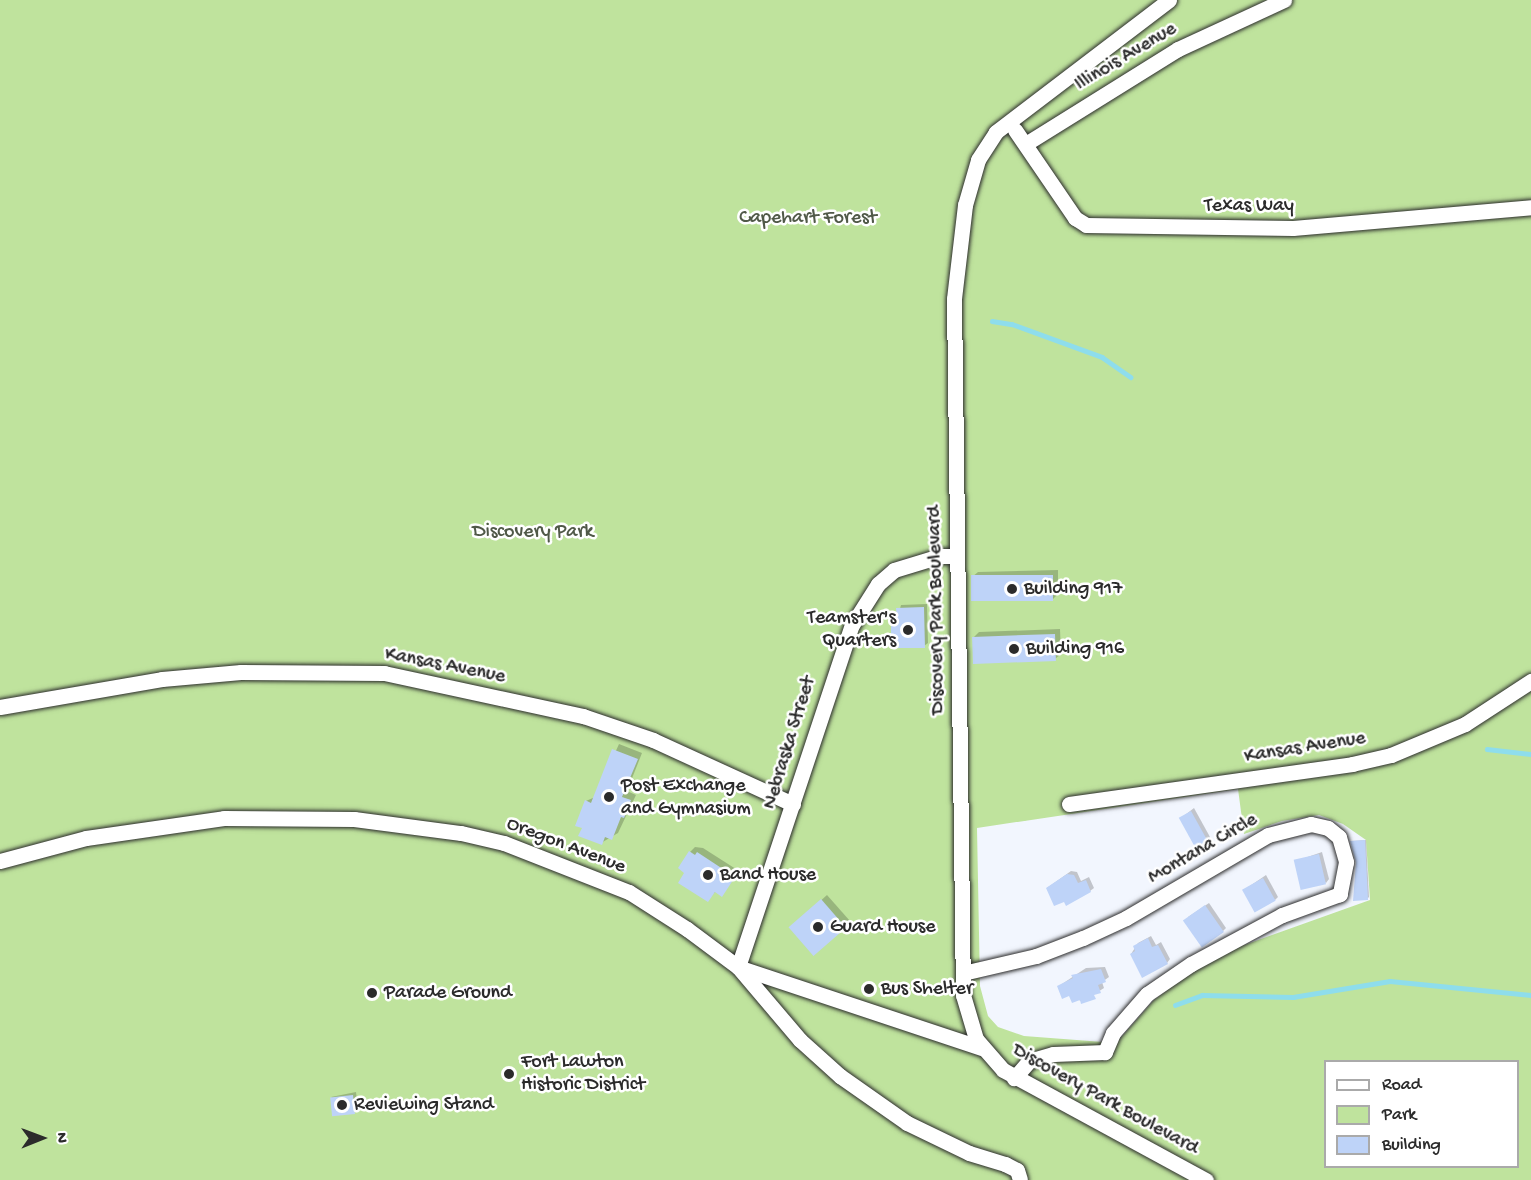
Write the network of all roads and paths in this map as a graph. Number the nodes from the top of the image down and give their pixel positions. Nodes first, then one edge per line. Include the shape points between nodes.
1 (1169, 0) edge
2 (1284, 0) edge
3 (1015, 130) dead end
4 (1027, 143) junction
5 (1531, 207) edge
6 (957, 556) junction
7 (1531, 681) edge
8 (0, 707) edge
9 (793, 804) junction
10 (1069, 804) dead end
11 (0, 861) edge
12 (738, 967) junction
13 (963, 973) junction
14 (982, 1048) junction
15 (1014, 1078) junction
16 (1020, 1180) edge
17 (1206, 1180) edge

1 - 6 street, Discovery Park Boulevard via 1007,121 978,160 965,205 955,265
2 - 4 street, Illinois Avenue via 1178,49
3 - 4 street, Texas Way
4 - 5 street, Texas Way via 1066,206 1086,225 1293,228
6 - 9 street, Nebraska Street via 940,555 913,563 894,570 878,584 848,636
6 - 13 street, Discovery Park Boulevard
7 - 10 street, Kansas Avenue via 1465,724 1391,755 1352,764
8 - 9 street, Kansas Avenue via 242,672 384,673 583,716 652,740
9 - 12 street, Nebraska Street
11 - 12 street, Oregon Avenue via 86,838 224,818 286,816 410,825 504,843 619,888 687,929
12 - 14 street
12 - 16 street, Oregon Avenue via 800,1040 840,1076 907,1123 969,1153 1017,1170
13 - 14 street, Discovery Park Boulevard via 966,1011
13 - 15 street, Montana Circle via 1002,966 1083,938 1126,918 1268,834 1311,824 1328,828 1339,837 1346,862 1340,894 1282,915 1191,964 1147,994 1113,1033 1104,1052 1053,1054 1029,1061
14 - 15 street, Discovery Park Boulevard
15 - 17 street, Discovery Park Boulevard

